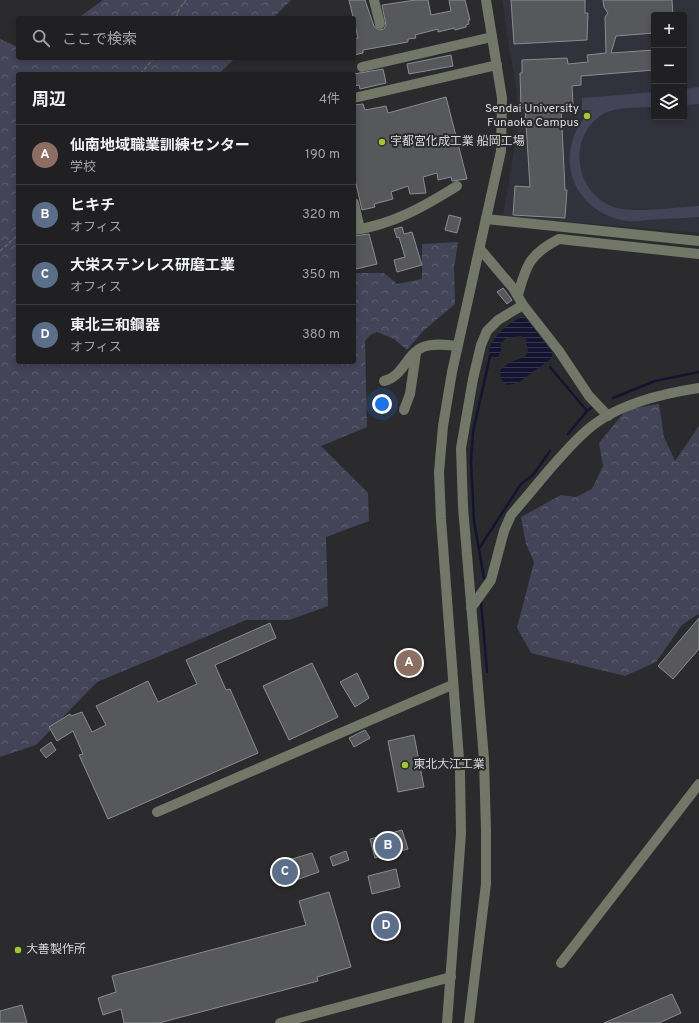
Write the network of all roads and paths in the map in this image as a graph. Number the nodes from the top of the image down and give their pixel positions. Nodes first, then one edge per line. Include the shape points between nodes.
1 (186, 0) edge
2 (374, 0) edge
3 (486, 0) edge
4 (177, 16) edge
5 (380, 24) dead end
6 (492, 37) junction
7 (152, 60) edge
8 (497, 65) junction
9 (362, 67) dead end
10 (142, 72) edge
11 (356, 98) edge
12 (457, 186) dead end
13 (486, 219) junction
14 (357, 229) edge
15 (16, 237) edge
16 (699, 241) edge
17 (480, 249) junction
18 (0, 251) edge
19 (699, 254) edge
20 (520, 300) junction
21 (457, 346) junction
22 (416, 353) junction
23 (384, 381) dead end
24 (699, 388) edge
25 (404, 410) dead end
26 (608, 416) junction
27 (471, 608) junction
28 (452, 685) junction
29 (699, 784) edge
30 (157, 812) dead end
31 (561, 963) dead end
32 (450, 977) junction
33 (280, 1023) edge
34 (447, 1023) edge
35 (469, 1023) edge

1 - 4 path
2 - 5 street
3 - 6 street
6 - 8 street
6 - 9 street
7 - 10 path
8 - 11 street
8 - 13 street via 502,98 501,145
12 - 14 street via 425,207 407,215
13 - 16 street
13 - 17 street
15 - 18 path
17 - 20 street
17 - 21 street
19 - 20 street via 559,239 548,245 527,266
20 - 26 street via 592,400
20 - 27 street via 487,331 481,345 464,426 461,448 462,508
21 - 22 street via 436,344 422,347
21 - 28 street via 443,426 439,472
22 - 23 street via 393,379
22 - 25 street via 410,394
24 - 26 street via 639,403
26 - 27 street via 577,440 511,515 491,580
27 - 35 street via 484,758 486,884
28 - 30 street
28 - 32 street via 460,772 460,834
29 - 31 street
32 - 33 street
32 - 34 street

